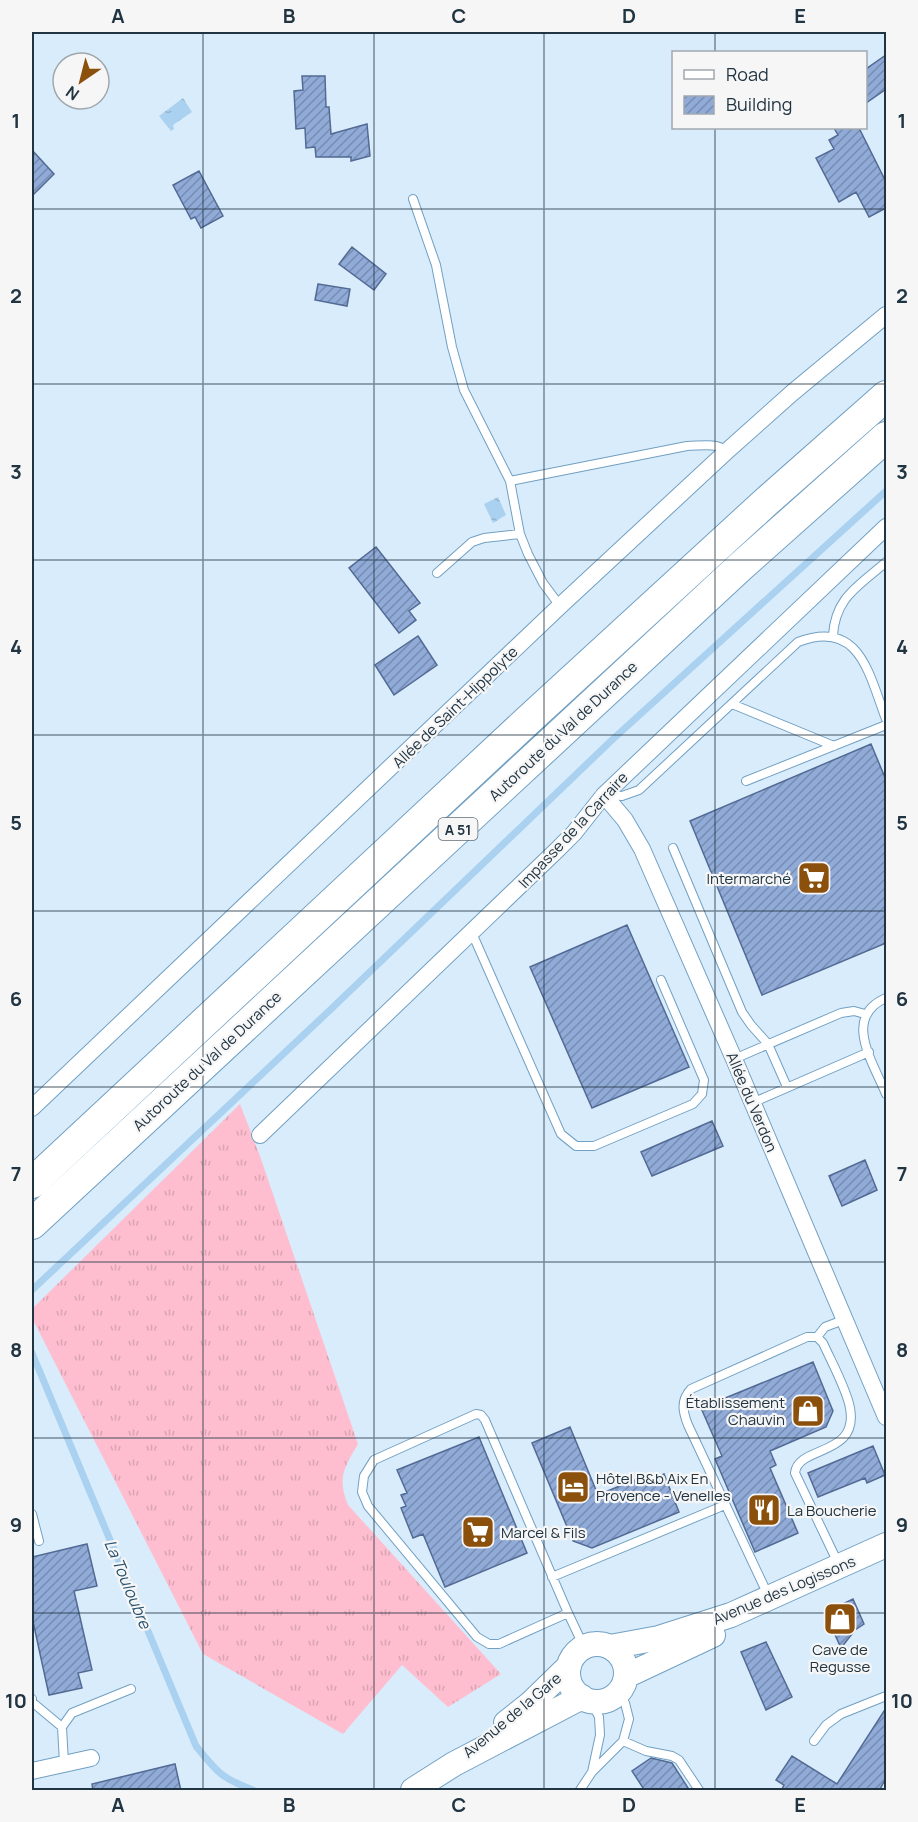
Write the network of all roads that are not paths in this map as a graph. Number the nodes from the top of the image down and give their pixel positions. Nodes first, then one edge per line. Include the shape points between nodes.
1 (413, 199) dead end
2 (886, 315) edge
3 (886, 396) edge
4 (886, 437) edge
5 (727, 451) junction
6 (510, 480) junction
7 (886, 527) edge
8 (519, 534) junction
9 (886, 562) edge
10 (437, 573) dead end
11 (560, 606) junction
12 (833, 636) junction
13 (732, 704) junction
14 (886, 719) edge
15 (886, 725) edge
16 (834, 746) junction
17 (746, 781) dead end
18 (604, 795) junction
19 (673, 848) dead end
20 (472, 933) junction
21 (660, 980) dead end
22 (886, 998) edge
23 (865, 1014) junction
24 (768, 1044) junction
25 (869, 1052) junction
26 (734, 1059) junction
27 (787, 1087) junction
28 (886, 1094) edge
29 (752, 1103) junction
30 (32, 1108) edge
31 (260, 1135) dead end
32 (32, 1183) edge
33 (32, 1224) edge
34 (846, 1319) junction
35 (817, 1337) junction
36 (886, 1417) edge
37 (725, 1505) junction
38 (32, 1514) edge
39 (39, 1541) dead end
40 (886, 1545) edge
41 (886, 1560) edge
42 (839, 1566) junction
43 (552, 1577) junction
44 (769, 1598) junction
45 (567, 1613) junction
46 (584, 1647) junction
47 (610, 1647) junction
48 (569, 1666) junction
49 (621, 1684) junction
50 (131, 1689) dead end
51 (886, 1696) edge
52 (32, 1699) edge
53 (586, 1699) junction
54 (62, 1727) junction
55 (623, 1741) junction
56 (814, 1741) dead end
57 (91, 1758) dead end
58 (64, 1764) junction
59 (454, 1764) junction
60 (32, 1771) edge
61 (592, 1772) junction
62 (413, 1791) edge
63 (580, 1791) edge
64 (699, 1791) edge

1 - 6 lane via 436,265 464,390
2 - 5 street, Allée de Saint-Hippolyte
3 - 32 highway, Autoroute du Val de Durance / A 51 via 560,691
4 - 33 highway, Autoroute du Val de Durance / A 51 via 740,567
5 - 6 lane via 721,446 687,446
5 - 11 street, Allée de Saint-Hippolyte
6 - 8 lane
7 - 18 street, Impasse de la Carraire
8 - 10 lane via 472,542
8 - 11 lane via 543,583
9 - 12 lane via 839,606
11 - 30 street, Allée de Saint-Hippolyte
12 - 13 lane via 815,636 798,642
12 - 14 lane via 849,643 862,656
13 - 16 lane
13 - 18 lane via 639,790 622,796
15 - 16 lane
16 - 17 lane
18 - 20 street, Impasse de la Carraire via 574,833
18 - 26 street, Allée du Verdon via 642,849
19 - 24 lane via 742,1012
20 - 21 lane via 561,1134 576,1146 594,1146 693,1104 702,1094 704,1080
20 - 31 street, Impasse de la Carraire
22 - 23 lane
23 - 24 lane via 841,1012
23 - 25 lane via 862,1034
24 - 26 lane
24 - 27 lane
25 - 27 lane
25 - 28 lane
26 - 29 street, Allée du Verdon
27 - 29 lane
29 - 34 street, Allée du Verdon
34 - 35 lane via 825,1327
34 - 36 street, Allée du Verdon
35 - 37 lane via 807,1337 691,1389 685,1396 684,1415
35 - 42 lane via 850,1407 852,1423 838,1444 801,1461 795,1473
37 - 43 lane
37 - 44 lane
38 - 39 lane
40 - 42 main road, Avenue des Logissons
41 - 49 main road, Avenue des Logissons via 721,1631
42 - 44 main road, Avenue des Logissons
43 - 45 lane
43 - 45 lane via 481,1415 374,1460 364,1476 362,1492 369,1506 477,1637 489,1644 499,1644
44 - 47 main road, Avenue des Logissons via 686,1630
45 - 46 lane
46 - 47 main road
46 - 48 main road, Avenue de la Gare
47 - 49 main road via 622,1659
48 - 53 main road, Avenue de la Gare via 571,1684
48 - 59 main road, Avenue de la Gare via 530,1704
49 - 53 main road, Avenue de la Gare via 610,1699
49 - 55 lane via 629,1719
50 - 54 lane via 72,1713
51 - 56 lane via 840,1714
52 - 54 lane
53 - 59 main road, Avenue de la Gare
53 - 61 lane via 600,1717
54 - 58 lane
55 - 61 lane
55 - 64 lane via 679,1760
57 - 58 street
58 - 60 street
59 - 62 main road, Avenue de la Gare
61 - 63 lane

